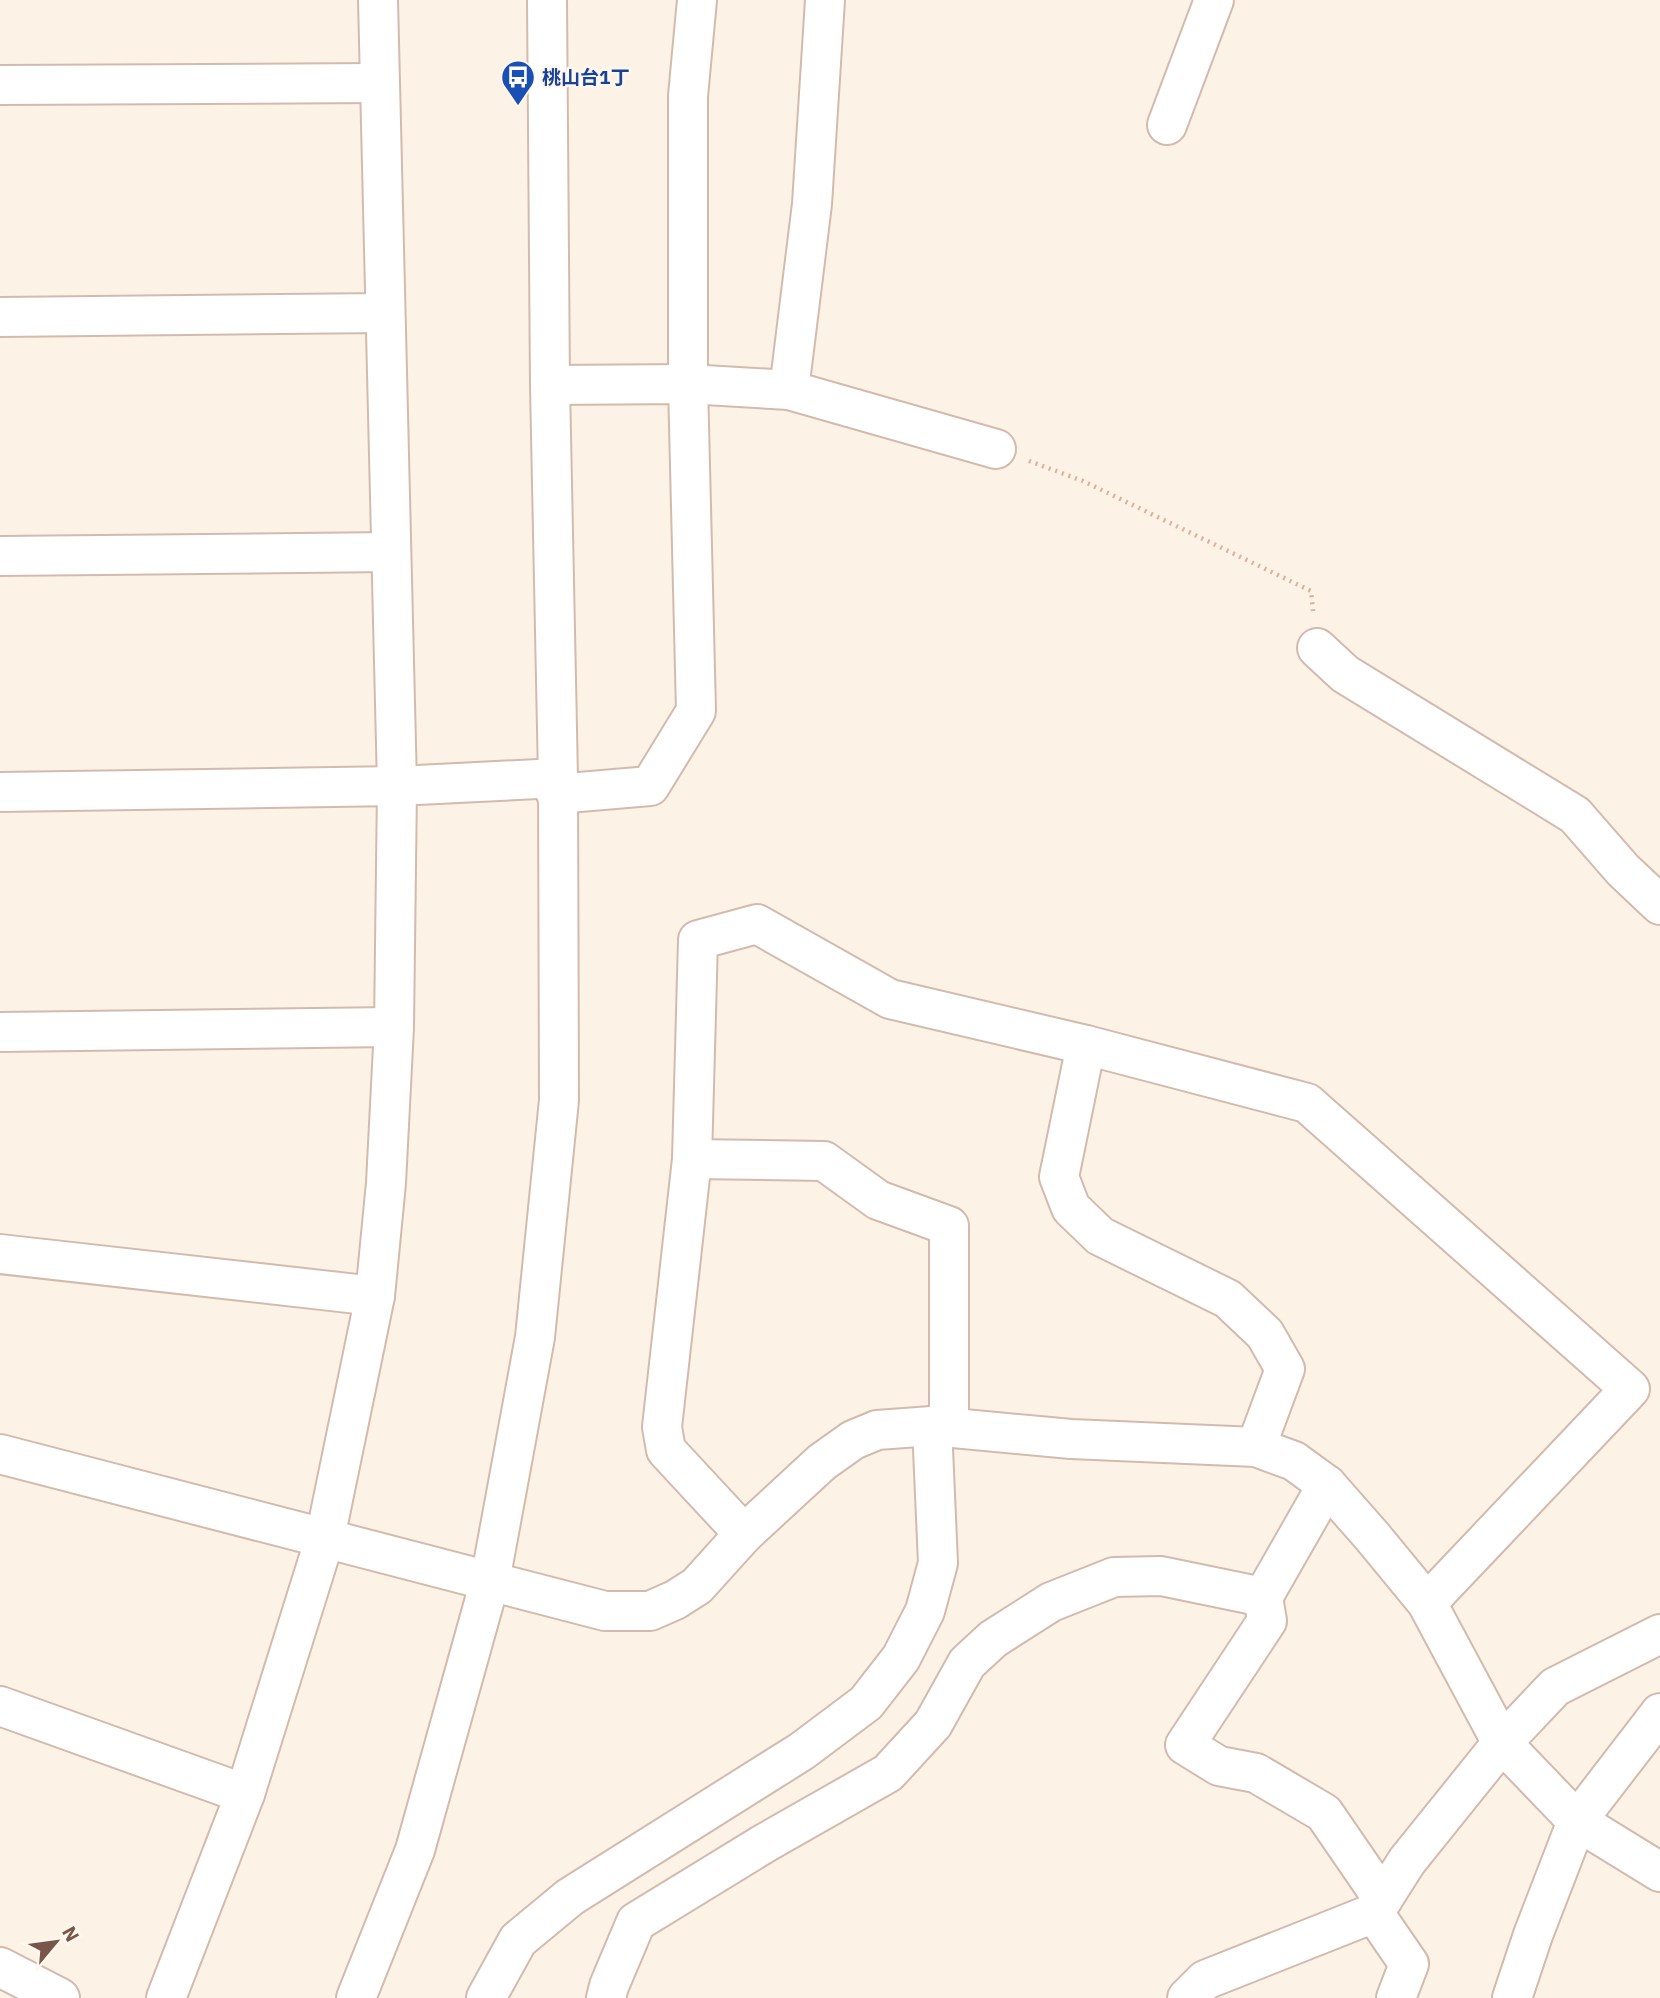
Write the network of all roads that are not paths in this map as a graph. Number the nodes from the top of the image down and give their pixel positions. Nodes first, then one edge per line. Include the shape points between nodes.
1 (378, 0) edge
2 (547, 0) edge
3 (697, 0) edge
4 (825, 0) edge
5 (1214, 0) edge
6 (379, 83) junction
7 (0, 85) edge
8 (1167, 125) dead end
9 (385, 313) junction
10 (0, 317) edge
11 (688, 384) junction
12 (550, 385) junction
13 (789, 390) junction
14 (996, 449) road end
15 (391, 552) junction
16 (0, 556) edge
17 (1317, 648) road end
18 (397, 786) junction
19 (557, 786) junction
20 (0, 792) edge
21 (1660, 905) edge
22 (394, 1027) junction
23 (0, 1032) edge
24 (1086, 1045) junction
25 (692, 1159) junction
26 (0, 1254) edge
27 (375, 1296) junction
28 (940, 1427) junction
29 (1256, 1447) junction
30 (0, 1454) edge
31 (1327, 1485) junction
32 (744, 1534) junction
33 (325, 1538) junction
34 (490, 1581) junction
35 (1263, 1597) junction
36 (1427, 1603) junction
37 (1660, 1634) edge
38 (0, 1706) edge
39 (1660, 1713) edge
40 (1502, 1743) junction
41 (245, 1794) junction
42 (1577, 1821) junction
43 (1660, 1872) edge
44 (1379, 1906) junction
45 (0, 1966) edge
46 (60, 1998) edge
47 (166, 1998) edge
48 (356, 1998) edge
49 (486, 1998) edge
50 (606, 1998) edge
51 (1188, 1998) edge
52 (1396, 1998) edge
53 (1512, 1998) edge

1 - 6 street
2 - 12 street
3 - 11 street via 688,96
4 - 13 street via 812,204
5 - 8 street
6 - 7 street
6 - 9 street
9 - 10 street
9 - 15 street
11 - 12 street
11 - 13 street
11 - 19 street via 696,710 650,786
12 - 19 street
13 - 14 street
15 - 16 street
15 - 18 street
17 - 21 street via 1345,674 1575,815
18 - 19 street
18 - 20 street
18 - 22 street
19 - 34 street via 559,1100 536,1337
22 - 23 street
22 - 27 street
24 - 25 street via 890,999 757,924 698,940
24 - 29 street via 1059,1177 1071,1208 1100,1236 1228,1299 1265,1334 1285,1369
24 - 36 street via 1307,1103 1630,1389
25 - 28 street via 824,1161 878,1200 949,1226
25 - 32 street via 662,1427 666,1450
26 - 27 street
27 - 33 street
28 - 29 street via 1071,1439
28 - 32 street via 877,1430 853,1440 822,1462
28 - 49 street via 938,1563 925,1611 901,1657 866,1703 802,1751 570,1897 518,1940
29 - 31 street via 1294,1461
30 - 33 street
31 - 35 street
31 - 36 street
32 - 34 street via 697,1586 650,1611 605,1611
33 - 34 street
33 - 41 street
34 - 48 street via 415,1850
35 - 44 street via 1267,1621 1185,1745 1219,1766 1256,1773 1324,1813
35 - 50 street via 1161,1576 1114,1577 1051,1602 993,1639 967,1663 933,1724 888,1773 636,1922
36 - 40 street
37 - 40 street via 1555,1688
38 - 41 street
39 - 42 street
40 - 42 street
40 - 44 street via 1407,1861
41 - 47 street
42 - 43 street
42 - 53 street
44 - 51 street via 1205,1980
44 - 52 street via 1409,1964
45 - 46 street

